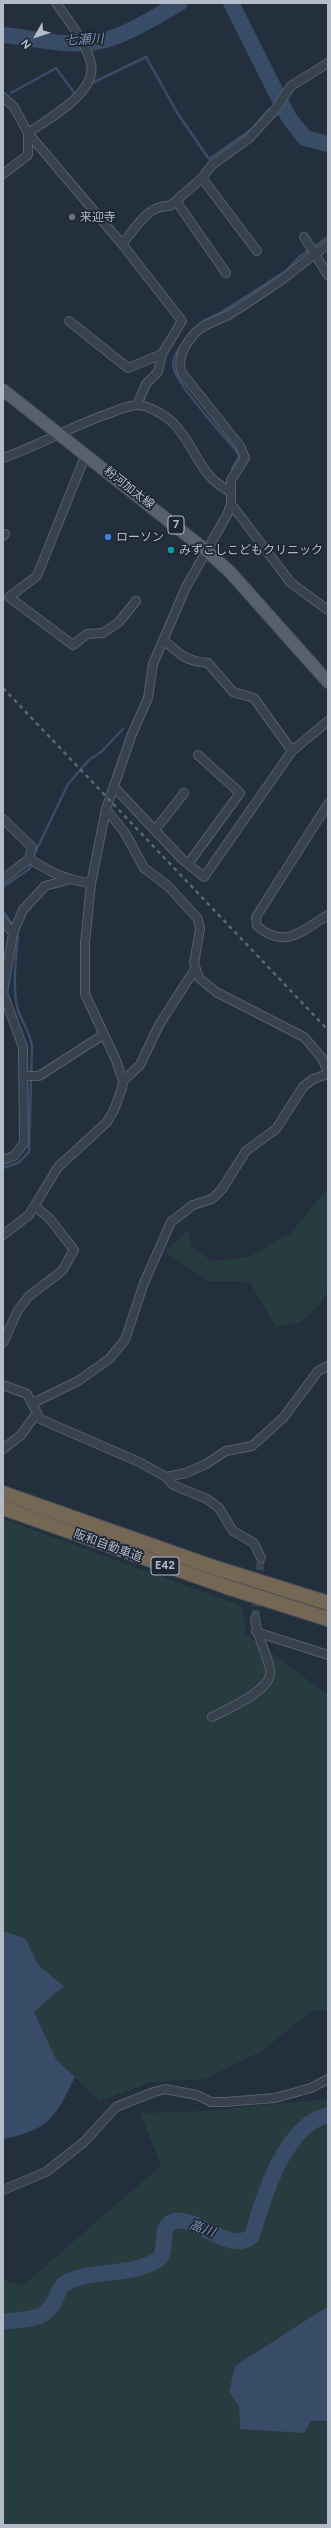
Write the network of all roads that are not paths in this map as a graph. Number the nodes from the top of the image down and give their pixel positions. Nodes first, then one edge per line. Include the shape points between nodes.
1 (56, 3) edge
2 (328, 63) edge
3 (3, 97) edge
4 (28, 133) junction
5 (3, 174) edge
6 (202, 178) junction
7 (176, 201) junction
8 (304, 236) dead end
9 (122, 244) junction
10 (328, 245) edge
11 (257, 251) dead end
12 (313, 251) junction
13 (226, 273) dead end
14 (328, 275) edge
15 (69, 321) dead end
16 (162, 354) junction
17 (3, 390) edge
18 (137, 405) junction
19 (60, 434) junction
20 (86, 454) junction
21 (3, 458) edge
22 (229, 491) junction
23 (231, 504) junction
24 (208, 552) junction
25 (6, 599) edge
26 (136, 601) dead end
27 (328, 610) edge
28 (164, 640) junction
29 (328, 682) edge
30 (328, 722) edge
31 (292, 751) junction
32 (198, 755) dead end
33 (114, 787) junction
34 (184, 793) dead end
35 (328, 804) edge
36 (106, 809) junction
37 (3, 819) edge
38 (155, 830) junction
39 (29, 859) junction
40 (188, 864) junction
41 (3, 879) edge
42 (71, 879) junction
43 (91, 884) junction
44 (328, 915) edge
45 (3, 921) edge
46 (13, 933) junction
47 (5, 957) edge
48 (195, 969) junction
49 (103, 1035) junction
50 (328, 1073) edge
51 (23, 1076) junction
52 (123, 1081) junction
53 (3, 1160) edge
54 (35, 1206) junction
55 (3, 1235) edge
56 (3, 1343) edge
57 (328, 1366) edge
58 (3, 1385) edge
59 (33, 1403) junction
60 (36, 1414) junction
61 (3, 1450) edge
62 (166, 1477) junction
63 (3, 1493) edge
64 (3, 1508) edge
65 (261, 1558) tunnel mouth
66 (328, 1603) edge
67 (255, 1618) tunnel mouth
68 (328, 1619) edge
69 (256, 1632) junction
70 (328, 1655) edge
71 (212, 1717) dead end
72 (328, 2079) edge
73 (3, 2190) edge

1 - 4 street via 81,39 92,64 91,74 80,96
2 - 6 street via 291,86 275,110 248,139 212,164
3 - 4 street via 14,107
4 - 5 street via 28,154
4 - 9 street
6 - 7 street
6 - 11 street
7 - 9 street via 170,206 160,205 149,212
7 - 13 street
8 - 12 street
9 - 16 street via 182,321
10 - 12 street
12 - 14 street
12 - 22 street via 275,284 228,315 203,327 181,353 178,364 188,382 245,453 245,458 230,480
15 - 16 street via 128,368
16 - 18 street via 158,372 146,384
17 - 19 main road, 粉河加太線 / 7
18 - 19 street via 98,417
18 - 22 street via 170,420 187,439 202,469 215,483
19 - 20 main road, 粉河加太線 / 7
19 - 21 street
20 - 24 main road, 粉河加太線 / 7
20 - 25 street via 38,576
22 - 23 street
23 - 24 street
23 - 27 street via 291,583
24 - 28 street via 186,588
24 - 29 main road, 粉河加太線 / 7 via 230,572
25 - 26 street via 73,645 87,634 103,633 119,622
28 - 31 street via 178,654 191,662 208,662 233,692 254,698
28 - 33 street via 153,664 148,698 132,734
30 - 31 street
31 - 40 street via 204,877
32 - 40 street via 240,793
33 - 36 street
33 - 38 street
34 - 38 street
35 - 44 street via 256,917 257,926 268,935 283,939
36 - 43 street
36 - 48 street via 125,833 144,868 168,886 198,919 200,929
37 - 39 street via 32,847
38 - 40 street
39 - 41 street
39 - 42 street
42 - 43 street
42 - 46 street via 45,886 23,910
43 - 49 street via 85,943 85,994
45 - 46 street
46 - 47 street
47 - 51 street via 3,993 23,1047
48 - 50 street via 198,978 216,992 304,1036 322,1058
48 - 52 street via 159,1025 140,1066
49 - 51 street via 39,1076
49 - 52 street
50 - 59 street via 313,1079 303,1087 276,1130 246,1151 212,1200 193,1205 171,1222 144,1283 125,1340 109,1359 78,1381
51 - 53 street via 24,1143 14,1156
52 - 54 street via 114,1110 107,1122 58,1167
54 - 55 street via 30,1215
54 - 56 street via 50,1219 74,1250 62,1271 29,1296 18,1310
57 - 62 street via 318,1371 283,1418 252,1446 226,1451 199,1467
58 - 59 street via 27,1394
59 - 60 street
60 - 61 street via 21,1435
60 - 62 street via 59,1428 139,1462
62 - 65 street via 173,1485 208,1499 219,1508 234,1531 254,1543
63 - 66 highway, 阪和自動車道 / E42 via 209,1565
64 - 68 highway, 阪和自動車道 / E42 via 228,1587
67 - 69 street
69 - 70 street
69 - 71 street via 270,1672 269,1682 260,1690
72 - 73 street via 311,2088 275,2098 226,2102 211,2102 197,2095 165,2089 154,2092 116,2107 84,2142 46,2172

